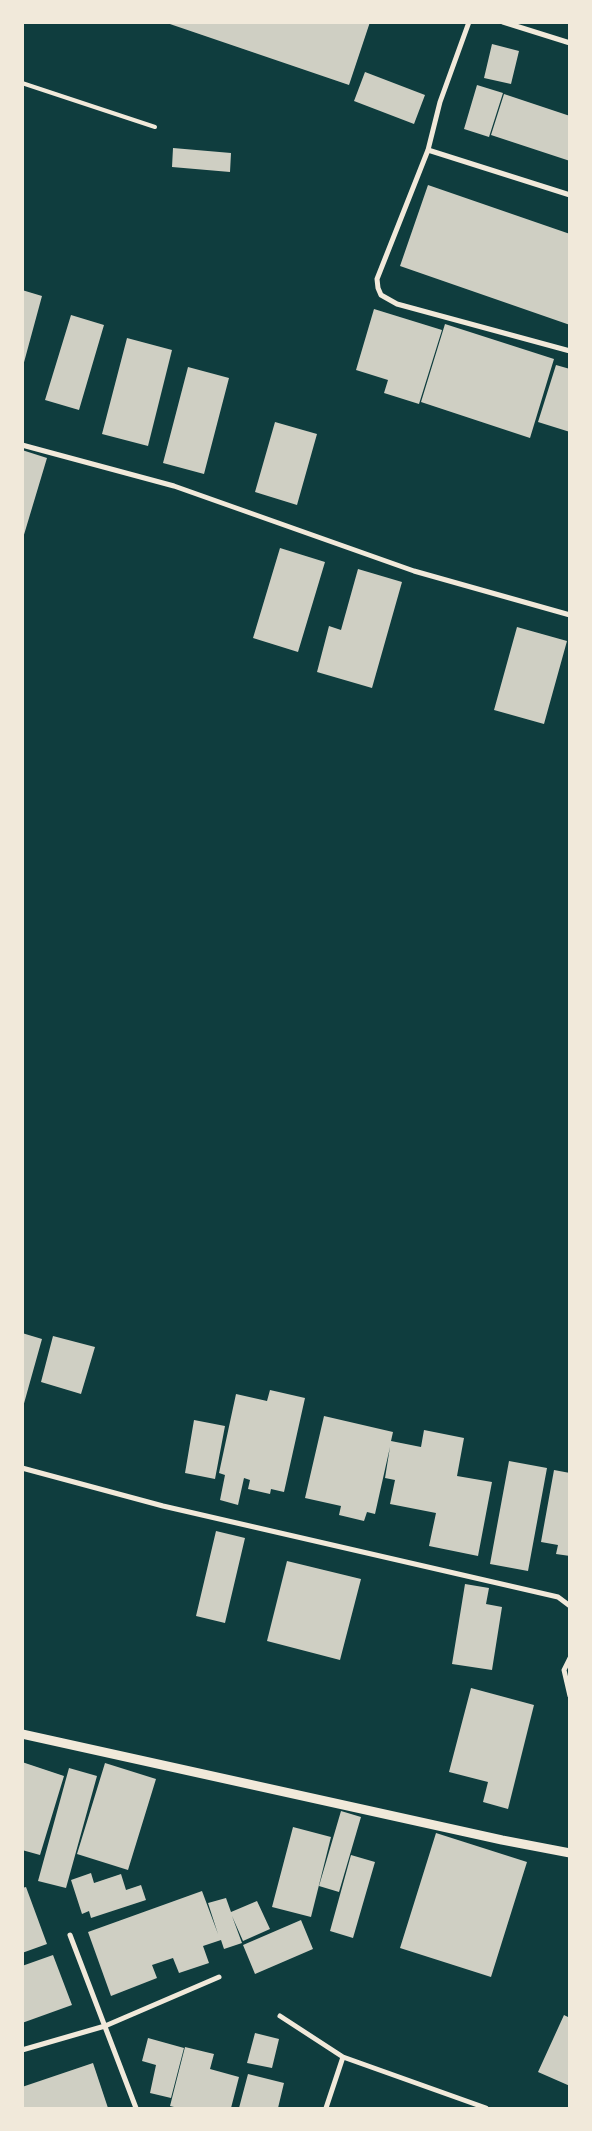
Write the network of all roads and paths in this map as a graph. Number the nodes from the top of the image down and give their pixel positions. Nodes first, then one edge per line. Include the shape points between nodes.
1 (469, 22) edge
2 (503, 22) edge
3 (570, 43) edge
4 (22, 83) edge
5 (155, 127) dead end
6 (428, 150) junction
7 (570, 195) edge
8 (570, 351) edge
9 (22, 445) edge
10 (570, 614) edge
11 (22, 1468) edge
12 (570, 1606) edge
13 (570, 1658) edge
14 (570, 1696) edge
15 (22, 1734) edge
16 (570, 1853) edge
17 (70, 1936) dead end
18 (219, 1977) dead end
19 (280, 2016) dead end
20 (105, 2026) junction
21 (22, 2050) edge
22 (343, 2057) junction
23 (136, 2108) edge
24 (326, 2108) edge
25 (486, 2108) edge

1 - 6 street via 440,102
2 - 3 street
4 - 5 lane
6 - 7 street
6 - 8 street via 377,280 381,295 415,310
9 - 10 street via 174,486 414,572
11 - 12 street via 163,1506 558,1597
13 - 14 street via 564,1670
15 - 16 street
17 - 20 street
18 - 20 street
19 - 22 street
20 - 21 street
20 - 23 street
22 - 24 street
22 - 25 street

